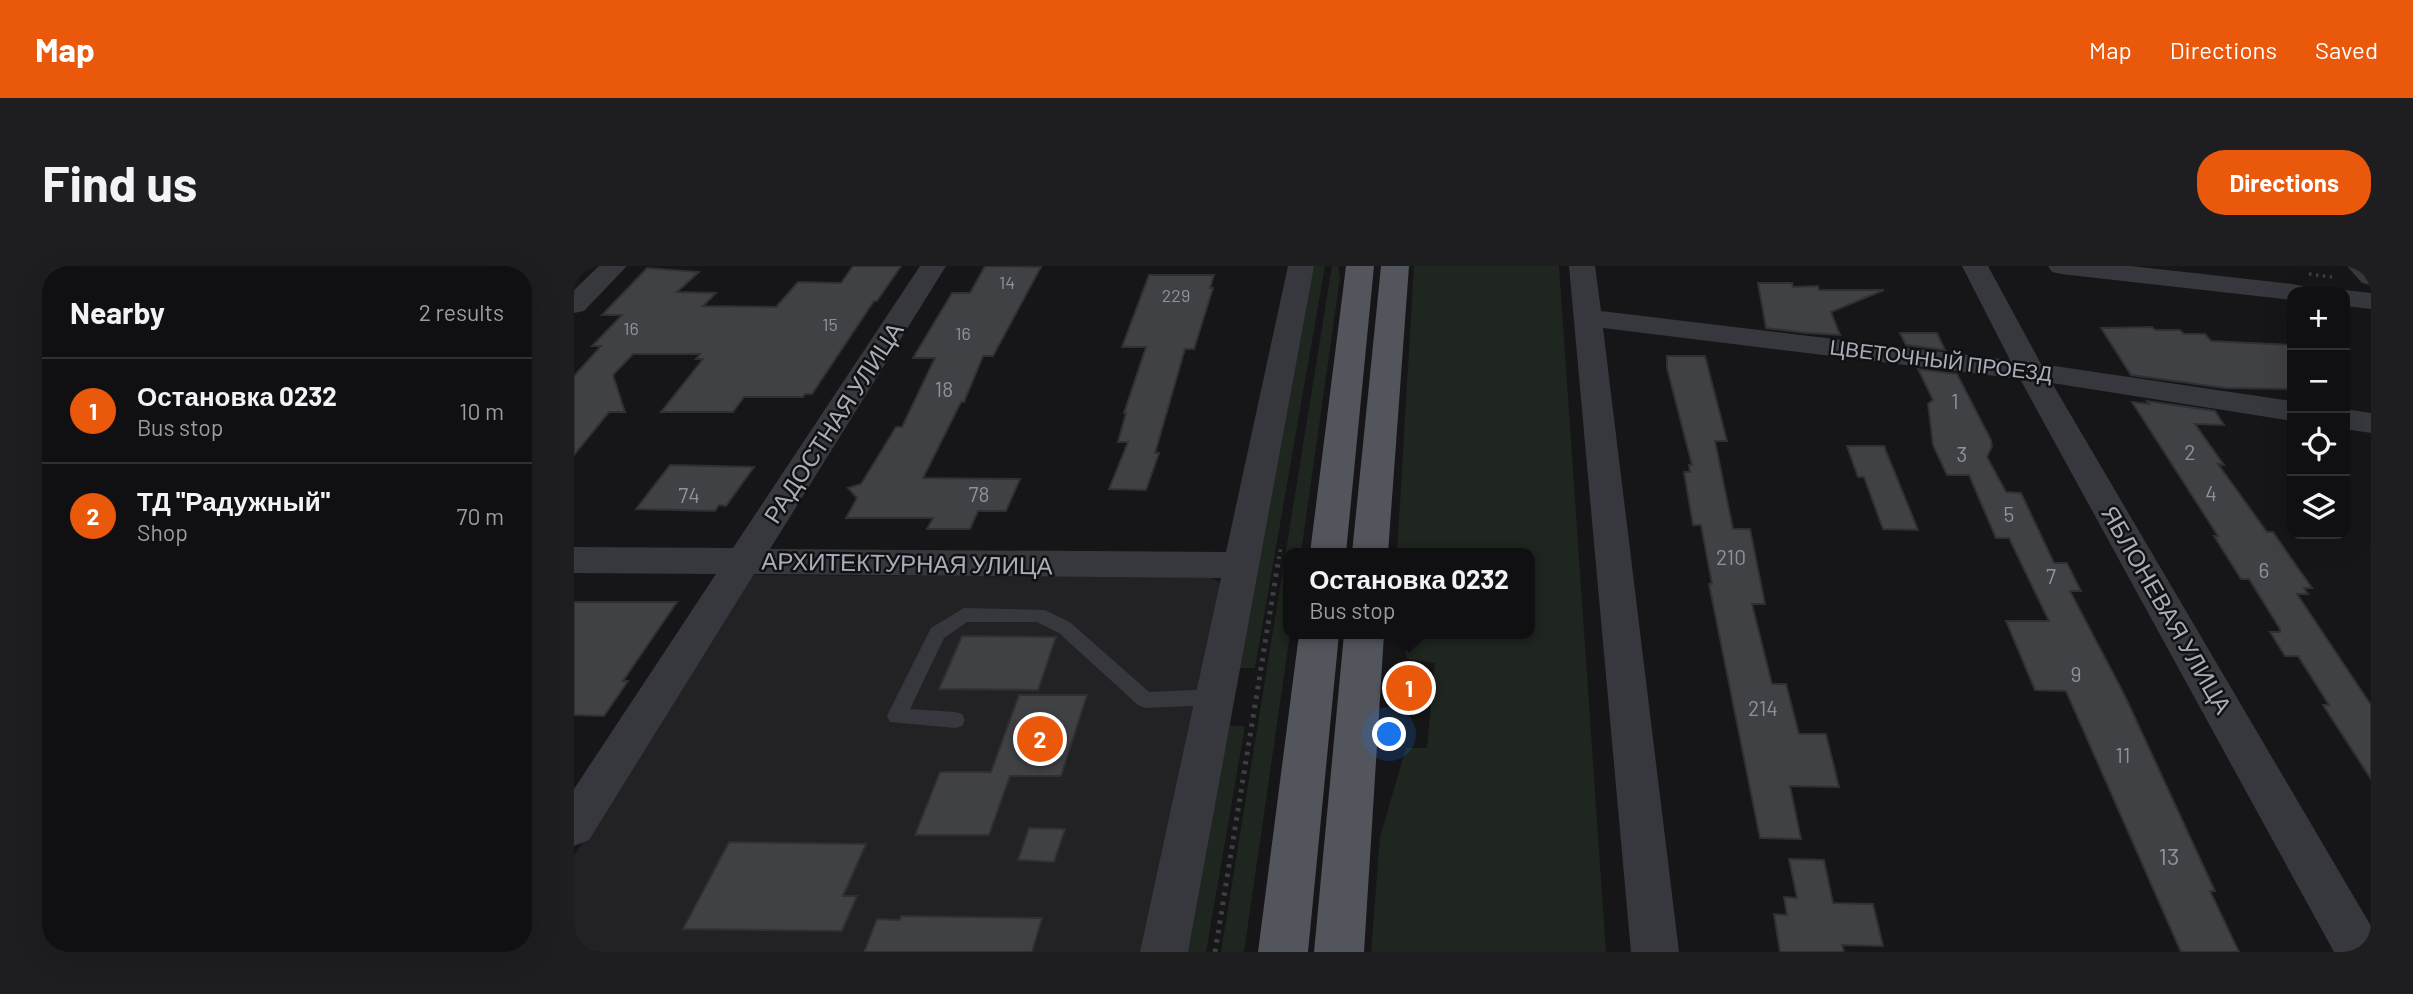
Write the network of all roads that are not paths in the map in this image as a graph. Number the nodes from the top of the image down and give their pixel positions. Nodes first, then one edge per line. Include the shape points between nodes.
1 (614, 266) edge
2 (933, 266) edge
3 (1301, 266) edge
4 (1360, 266) edge
5 (1395, 266) edge
6 (1583, 266) edge
7 (1975, 266) edge
8 (2061, 266) edge
9 (2360, 266) edge
10 (2371, 277) edge
11 (2287, 291) edge
12 (2350, 299) edge
13 (2371, 301) edge
14 (574, 305) edge
15 (1588, 318) junction
16 (2030, 371) junction
17 (2287, 410) edge
18 (2350, 420) edge
19 (2371, 423) edge
20 (1329, 548) edge
21 (1370, 548) edge
22 (574, 560) edge
23 (744, 562) junction
24 (1241, 565) junction
25 (1318, 639) edge
26 (1364, 639) edge
27 (1214, 697) junction
28 (955, 720) dead end
29 (574, 826) edge
30 (1164, 952) edge
31 (1283, 952) edge
32 (1339, 952) edge
33 (1656, 952) edge
34 (2360, 952) edge

1 - 14 street
2 - 23 street, РАДОСТНАЯ УЛИЦА
3 - 24 street
4 - 20 main road
5 - 21 main road
6 - 15 street
7 - 16 street, ЯБЛОНЕВАЯ УЛИЦА
8 - 11 street
9 - 10 street
12 - 13 street
15 - 16 street, ЦВЕТОЧНЫЙ ПРОЕЗД
15 - 33 street
16 - 17 street, ЦВЕТОЧНЫЙ ПРОЕЗД
16 - 34 street, ЯБЛОНЕВАЯ УЛИЦА
18 - 19 street
22 - 23 street, АРХИТЕКТУРНАЯ УЛИЦА
23 - 24 street, АРХИТЕКТУРНАЯ УЛИЦА
23 - 29 street, РАДОСТНАЯ УЛИЦА
24 - 27 street
25 - 31 main road
26 - 32 main road
27 - 28 lane via 1145,700 1065,628 1039,615 964,615 937,633 897,716
27 - 30 street

